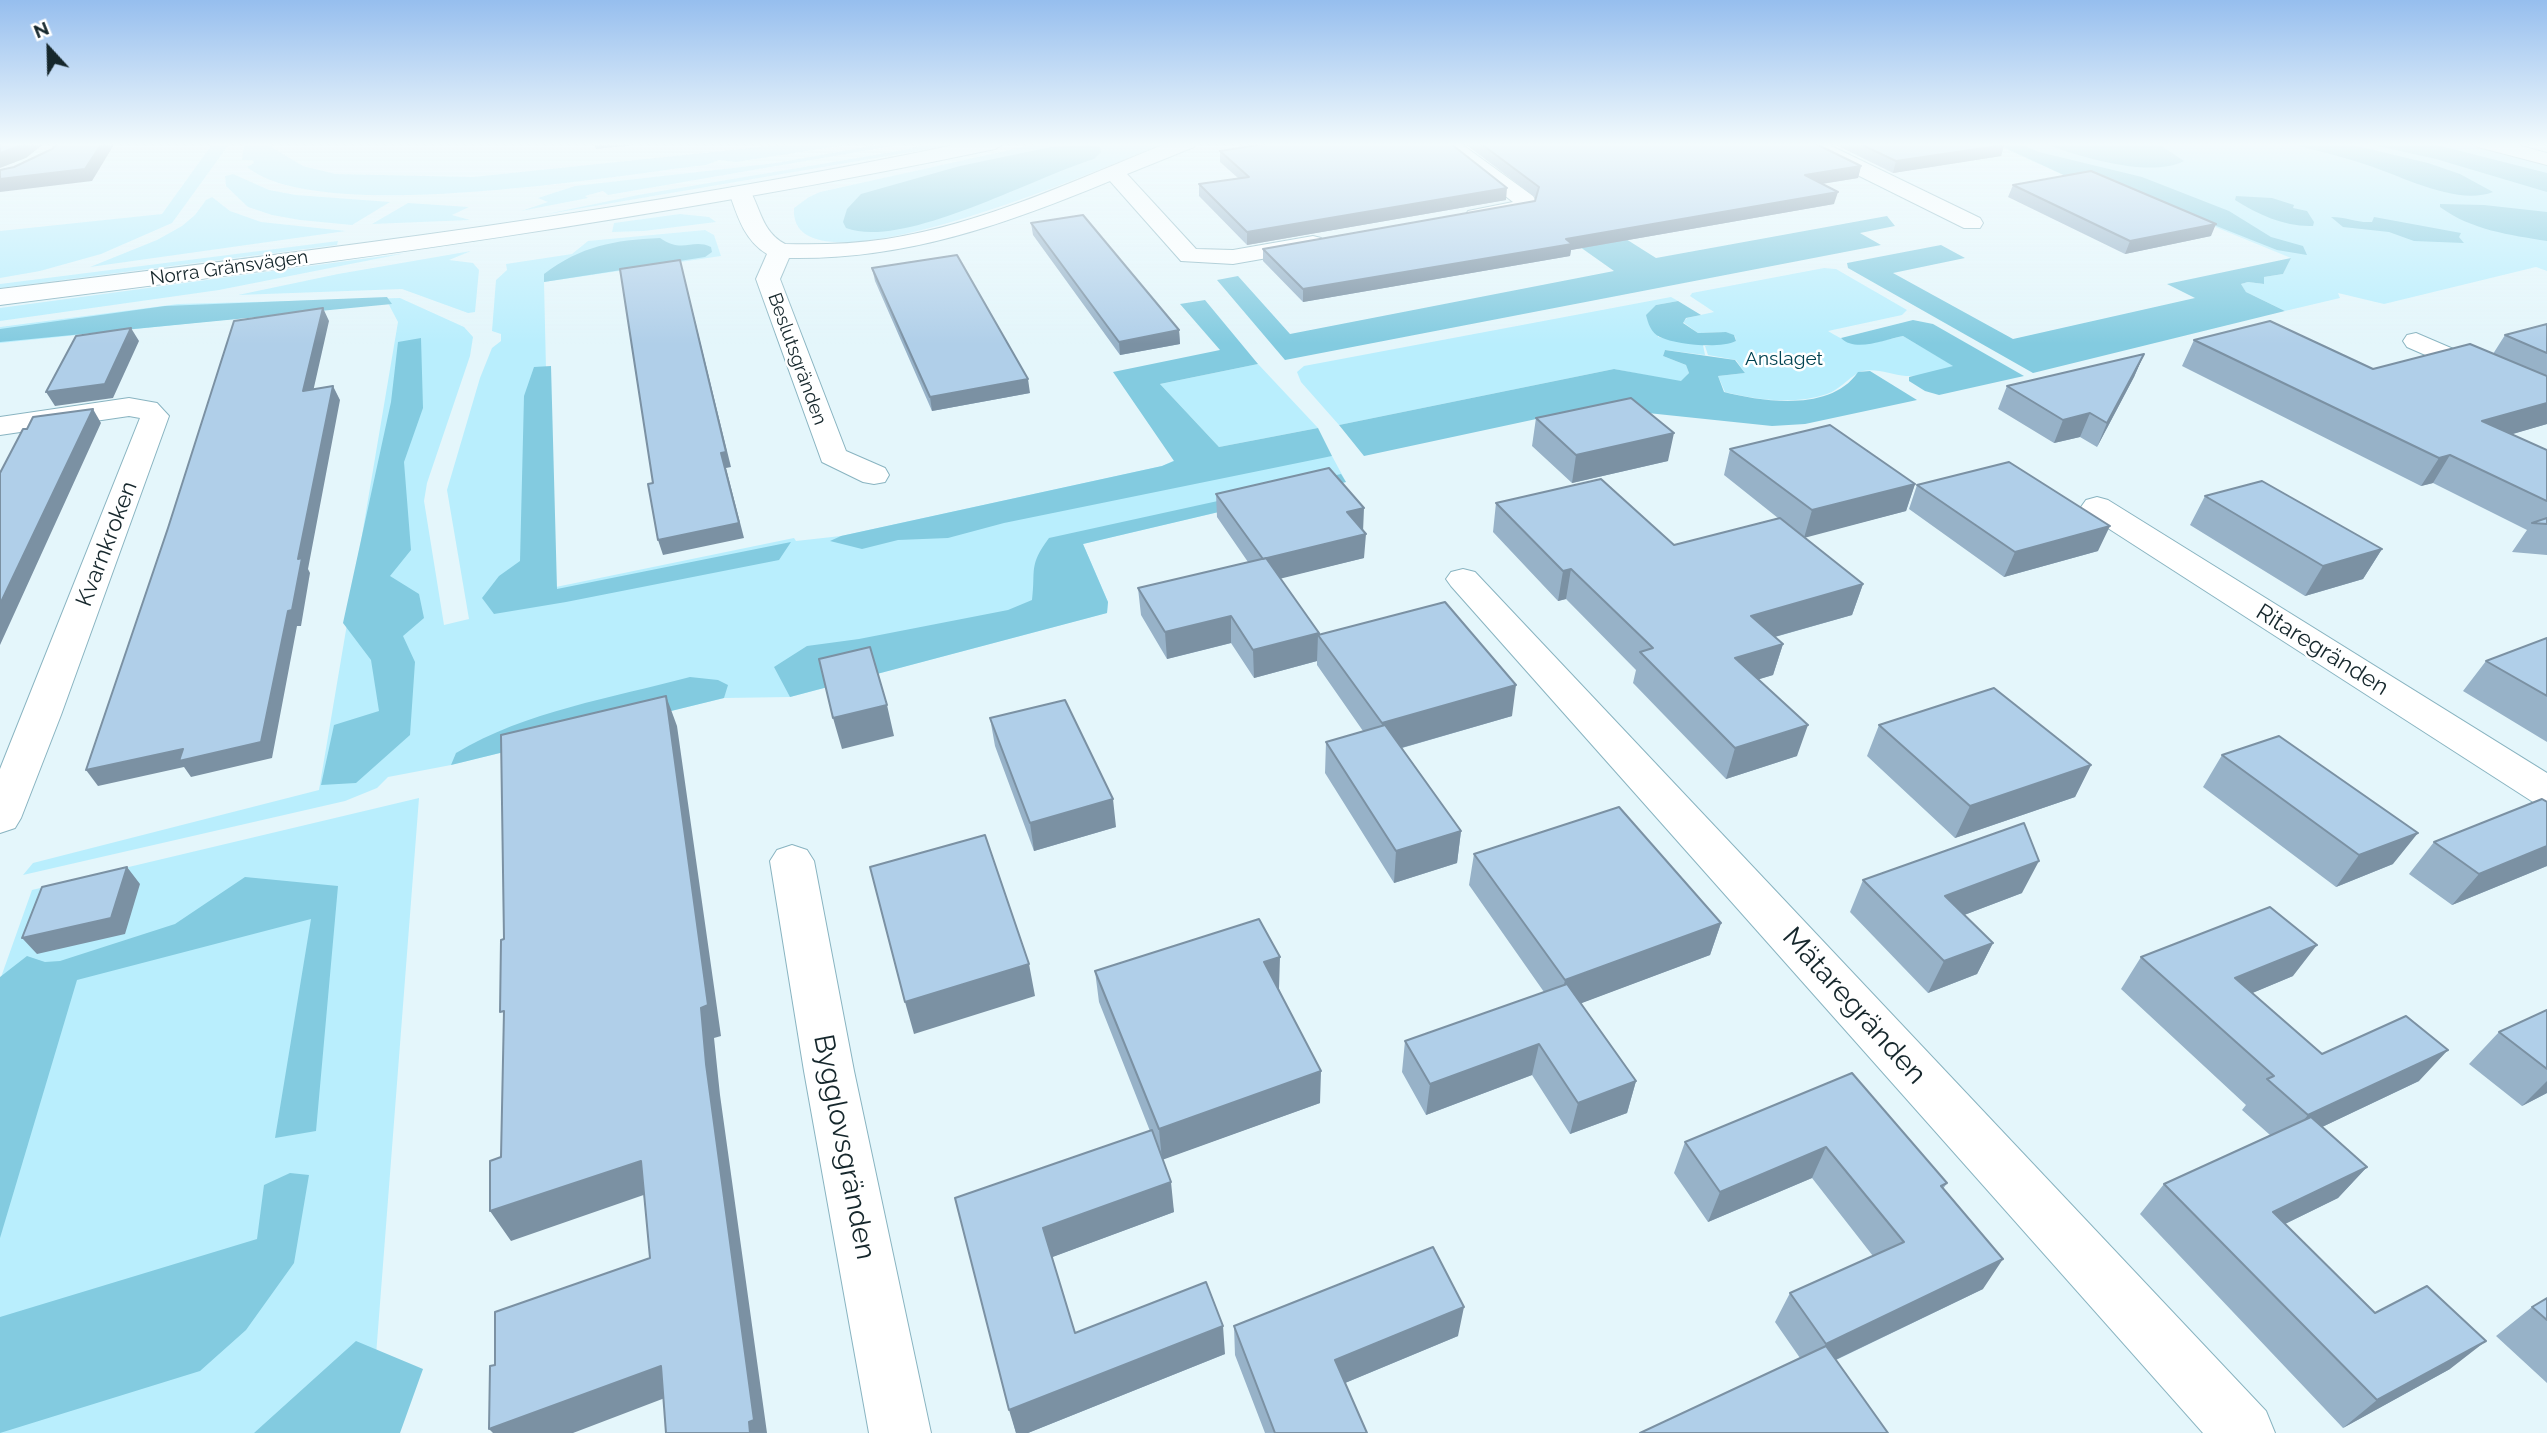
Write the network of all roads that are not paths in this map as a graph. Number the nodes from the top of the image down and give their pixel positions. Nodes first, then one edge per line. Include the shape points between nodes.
1 (624, 210) edge
2 (748, 210) edge
3 (1016, 210) edge
4 (1148, 210) edge
5 (1510, 210) edge
6 (1945, 210) edge
7 (1457, 219) edge
8 (1972, 223) dead end
9 (1338, 239) edge
10 (780, 251) junction
11 (0, 298) edge
12 (2416, 341) dead end
13 (2547, 399) edge
14 (0, 426) edge
15 (874, 475) dead end
16 (2097, 507) dead end
17 (1463, 579) dead end
18 (2547, 792) edge
19 (0, 818) edge
20 (792, 861) dead end
21 (900, 1433) edge
22 (2244, 1433) edge

1 - 11 street, Norra Gränsvägen
2 - 10 street via 759,237
3 - 10 street via 919,240 840,253
4 - 9 street via 1189,256 1233,257
5 - 7 street
6 - 8 street
10 - 15 street, Beslutsgränden via 768,279 833,456
12 - 13 street
14 - 19 street, Kvarnkroken via 129,407 147,409 155,416
16 - 18 street, Ritaregränden
17 - 22 street, Mätaregränden
20 - 21 street, Bygglovsgränden

